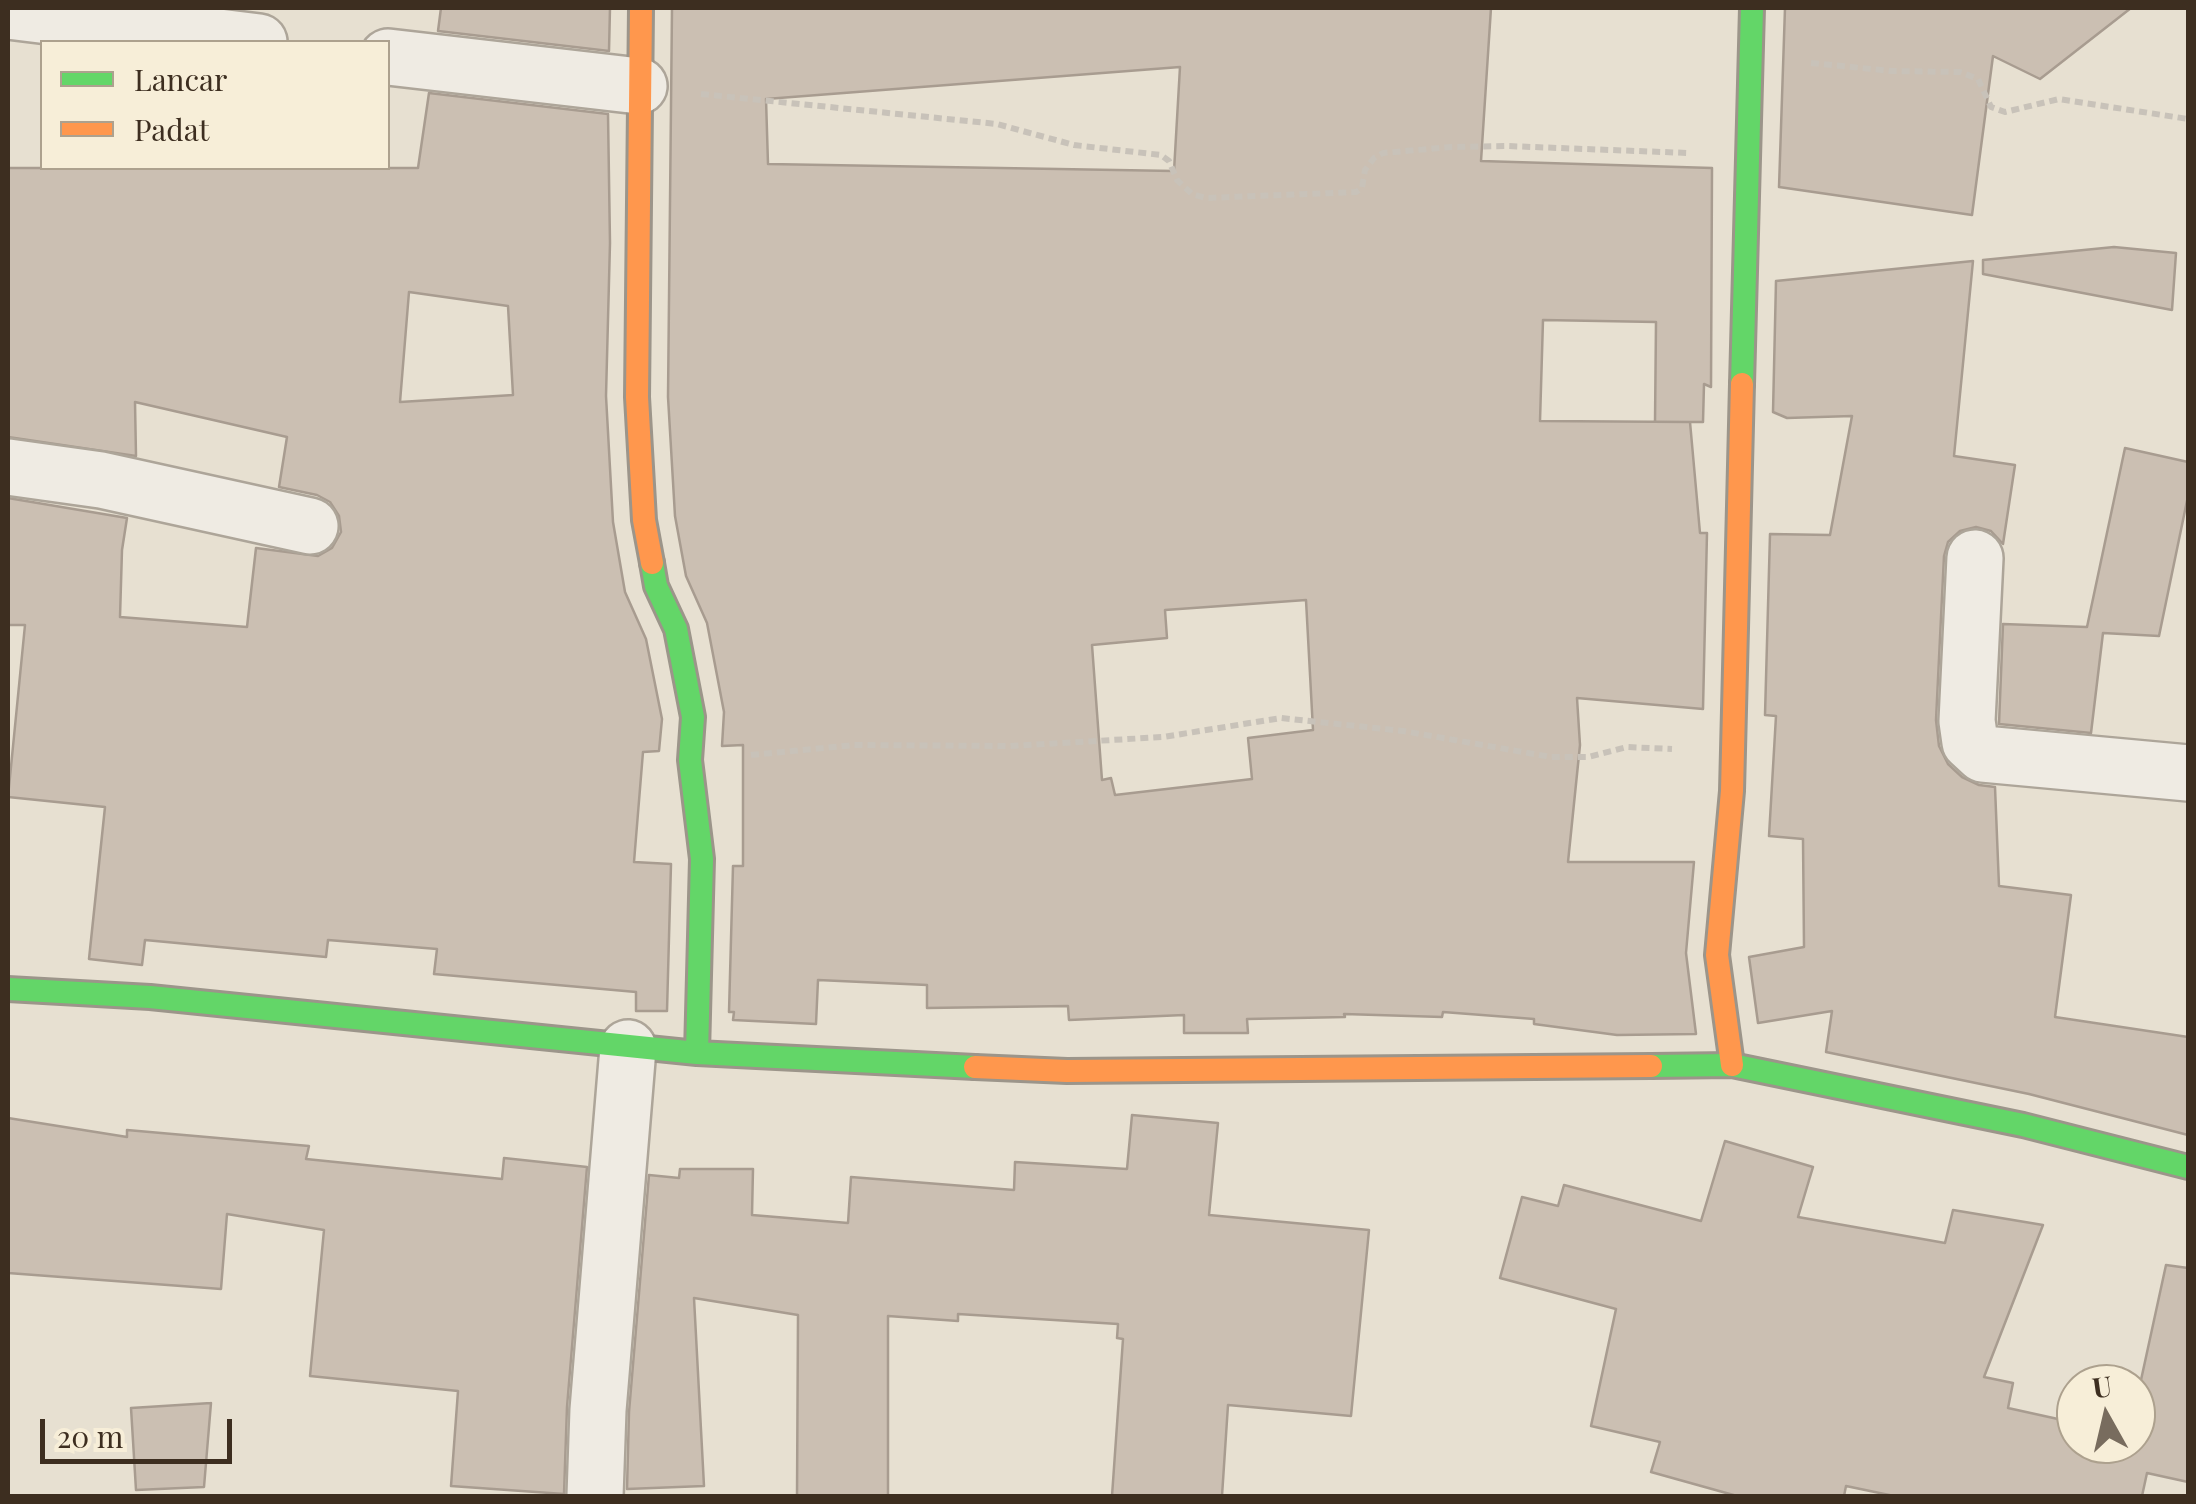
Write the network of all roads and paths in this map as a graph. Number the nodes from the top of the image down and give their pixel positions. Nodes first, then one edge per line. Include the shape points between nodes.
1 (641, 8) edge
2 (1752, 8) edge
3 (8, 12) edge
4 (104, 16) edge
5 (247, 40) edge
6 (390, 57) edge
7 (1750, 57) junction
8 (639, 86) junction
9 (2188, 118) edge
10 (1750, 156) junction
11 (8, 467) edge
12 (310, 526) dead end
13 (1975, 558) dead end
14 (1733, 752) junction
15 (690, 760) junction
16 (2188, 773) edge
17 (8, 989) edge
18 (628, 1048) junction
19 (697, 1053) junction
20 (1732, 1065) junction
21 (2188, 1166) edge
22 (595, 1496) edge

1 - 8 street
2 - 7 street
3 - 4 street
4 - 5 street
6 - 8 street
7 - 9 path via 1960,72 1978,79 1991,106 2005,112 2059,99
7 - 10 street
8 - 10 path via 997,124 1074,145 1161,155 1177,180 1206,198 1356,192 1364,170 1383,153 1451,147
8 - 15 street via 637,397 644,520 693,717
10 - 14 street
11 - 12 street via 101,480
13 - 16 street via 1970,742 1983,754
14 - 15 path via 1627,748 1551,757 1281,718 1163,737 1010,746 854,745
14 - 20 street via 1716,955
15 - 19 street via 702,859
17 - 18 street via 150,997
18 - 19 street
18 - 22 street
19 - 20 street via 1067,1071
20 - 21 street

